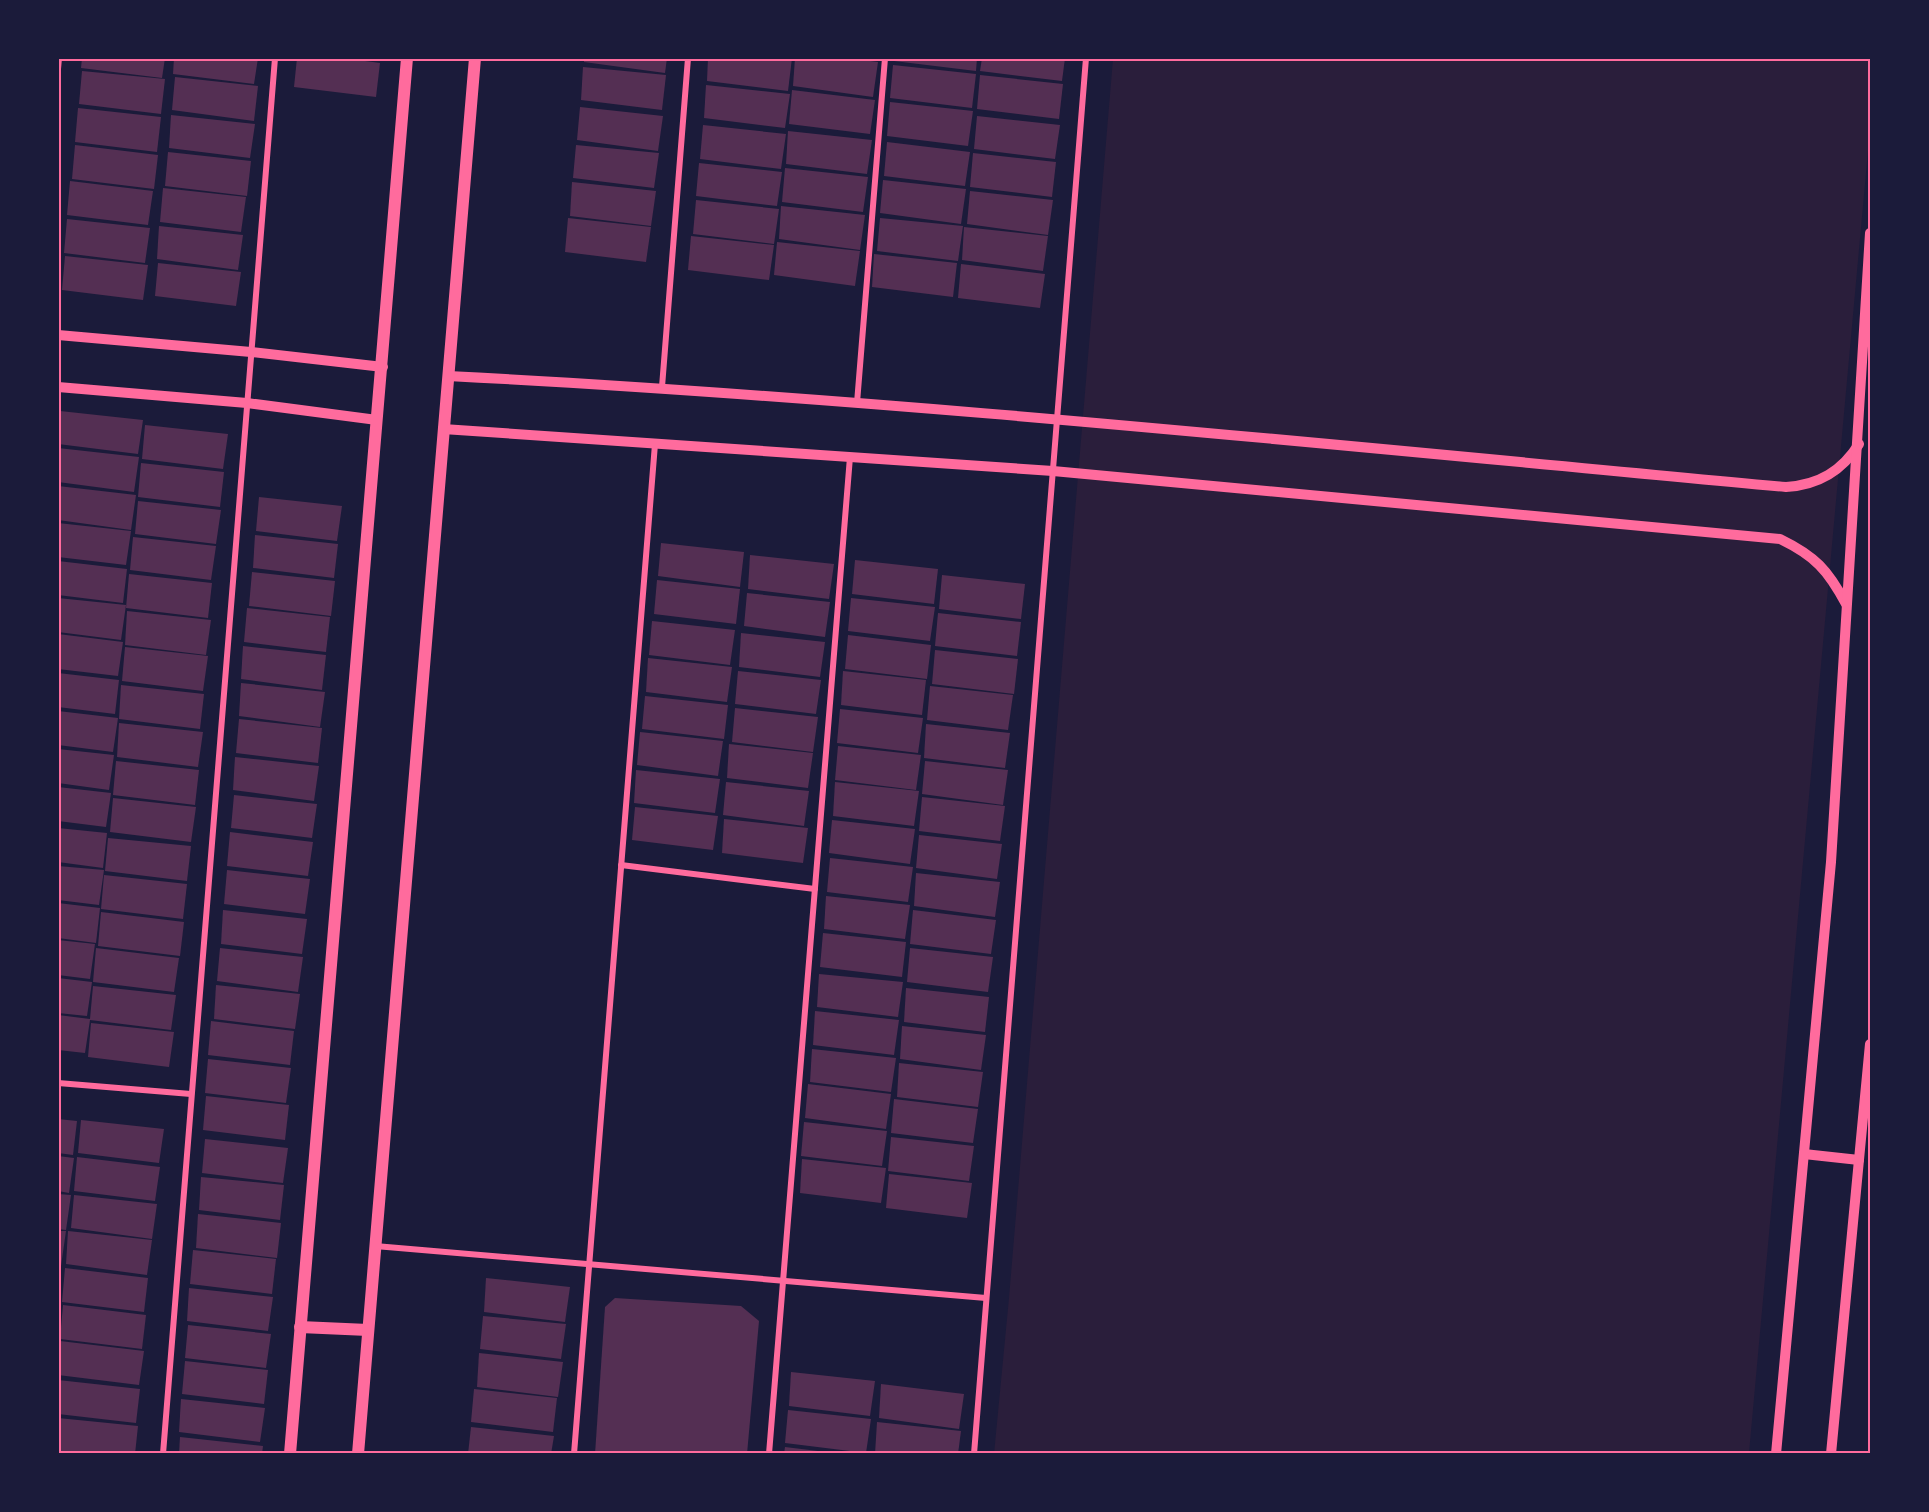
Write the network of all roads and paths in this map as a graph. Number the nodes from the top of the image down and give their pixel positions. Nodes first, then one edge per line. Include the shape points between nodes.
1 (59, 58) edge
2 (275, 58) edge
3 (407, 58) edge
4 (475, 58) edge
5 (688, 58) edge
6 (885, 58) edge
7 (1086, 58) edge
8 (58, 69) edge
9 (1870, 232) edge
10 (58, 335) edge
11 (251, 352) junction
12 (383, 367) junction
13 (448, 376) junction
14 (58, 387) edge
15 (662, 387) junction
16 (247, 403) junction
17 (856, 403) junction
18 (377, 420) junction
19 (1057, 420) junction
20 (444, 429) junction
21 (655, 444) junction
22 (1859, 444) junction
23 (850, 457) junction
24 (1053, 471) junction
25 (1846, 604) junction
26 (621, 865) junction
27 (815, 889) junction
28 (1870, 1044) edge
29 (58, 1083) edge
30 (191, 1094) junction
31 (1804, 1154) junction
32 (1859, 1160) junction
33 (375, 1246) junction
34 (589, 1265) junction
35 (783, 1281) junction
36 (986, 1298) junction
37 (300, 1327) junction
38 (368, 1330) junction
39 (163, 1454) edge
40 (290, 1454) edge
41 (358, 1454) edge
42 (574, 1454) edge
43 (770, 1454) edge
44 (974, 1454) edge
45 (1776, 1454) edge
46 (1831, 1454) edge

1 - 8 street
2 - 11 street
3 - 12 main road
4 - 13 main road
5 - 15 street
6 - 17 street
7 - 19 street
9 - 22 street
10 - 11 street
11 - 12 street
11 - 16 street
12 - 18 main road
13 - 15 street
13 - 20 main road
14 - 16 street
15 - 17 street
16 - 18 street
16 - 30 street
17 - 19 street
18 - 37 main road
19 - 22 street via 1786,487 1803,486 1831,474
19 - 24 street
20 - 21 street
20 - 33 main road
21 - 23 street
21 - 26 street
22 - 25 street
23 - 24 street
23 - 27 street
24 - 25 street via 1780,539 1821,565
24 - 36 street
25 - 31 street via 1831,862
26 - 27 street
26 - 34 street
27 - 35 street
28 - 32 street
29 - 30 street
30 - 39 street
31 - 32 street
31 - 45 street
32 - 46 street
33 - 34 street
33 - 38 main road
34 - 35 street
34 - 42 street
35 - 36 street
35 - 43 street
36 - 44 street
37 - 38 main road
37 - 40 main road
38 - 41 main road

